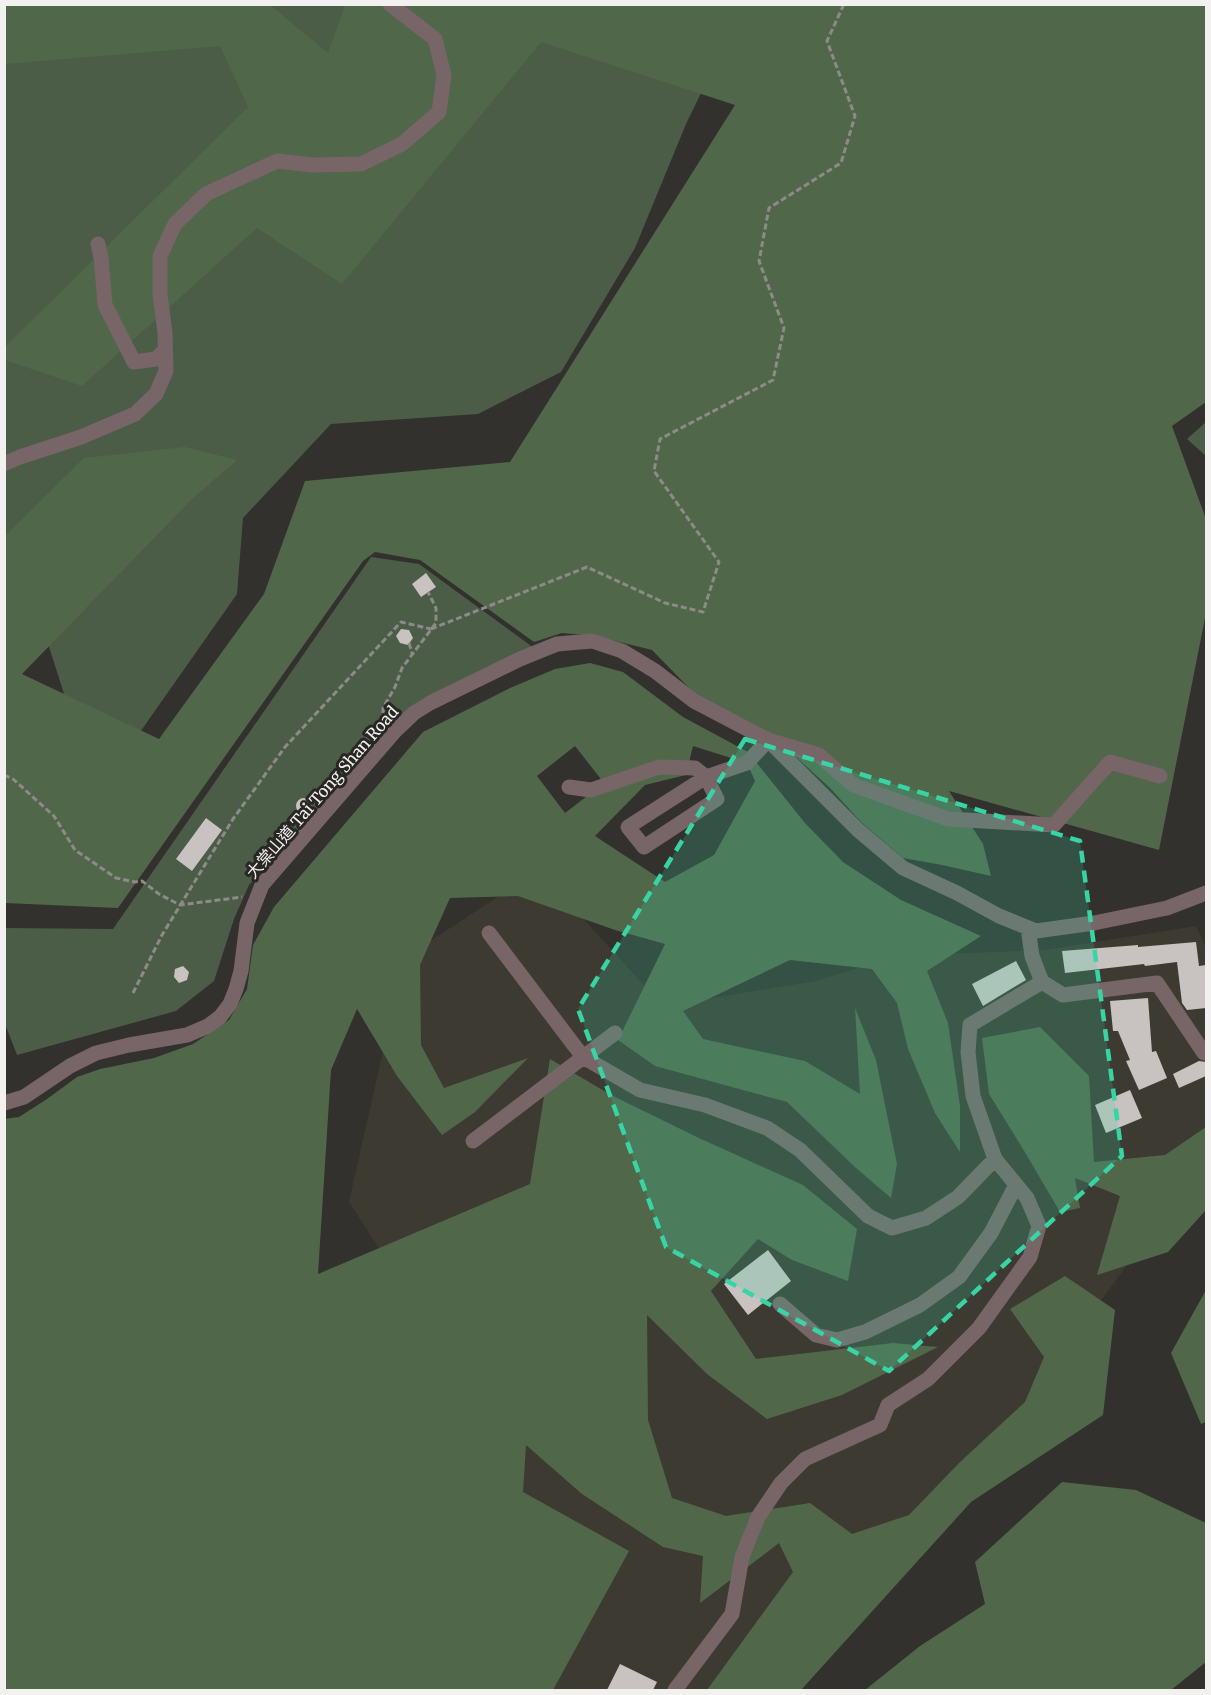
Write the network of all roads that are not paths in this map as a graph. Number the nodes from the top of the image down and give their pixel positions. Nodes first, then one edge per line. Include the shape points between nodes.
1 (390, 4) edge
2 (98, 244) dead end
3 (165, 351) junction
4 (4, 464) edge
5 (772, 744) junction
6 (1160, 776) dead end
7 (706, 777) junction
8 (569, 787) dead end
9 (1206, 893) edge
10 (1028, 928) junction
11 (489, 933) dead end
12 (1042, 982) junction
13 (615, 1033) dead end
14 (1204, 1053) dead end
15 (583, 1057) junction
16 (4, 1103) edge
17 (473, 1141) dead end
18 (995, 1159) junction
19 (1016, 1185) junction
20 (780, 1304) dead end
21 (675, 1690) edge

1 - 3 street via 435,39 444,75 439,112 402,144 361,164 277,161 206,194 175,224 160,256
2 - 3 street via 105,304 134,362 156,359
3 - 4 street via 166,370 156,394 135,414
5 - 6 street via 819,755 853,786 948,819 1054,825 1110,762
5 - 7 street via 747,764
5 - 10 street, 大棠山道 Tai Tong Shan Road via 858,830 903,868
5 - 16 street, 大棠山道 Tai Tong Shan Road via 694,701 622,651 592,641 557,644 520,659 414,713 262,885 247,923 236,990 215,1022 187,1035 96,1053 24,1097
7 - 7 street via 717,799 644,847 628,827
7 - 8 street via 695,768 659,767 591,790
9 - 10 street, 大棠山道 Tai Tong Shan Road via 1167,908 1094,923 1036,931
10 - 12 street via 1032,956
11 - 15 street
12 - 14 street via 1063,995 1157,983
12 - 18 street via 970,1025 968,1052 973,1095
13 - 15 street
15 - 17 street
15 - 18 street via 640,1090 705,1105 767,1128 800,1150 868,1216 892,1228 926,1218 958,1197
18 - 19 street
19 - 20 street via 991,1233 959,1277 920,1305 865,1332 837,1340 816,1335
19 - 21 street via 1027,1198 1039,1226 1030,1257 979,1328 928,1379 888,1405 880,1425 805,1459 781,1483 758,1517 742,1557 732,1614

